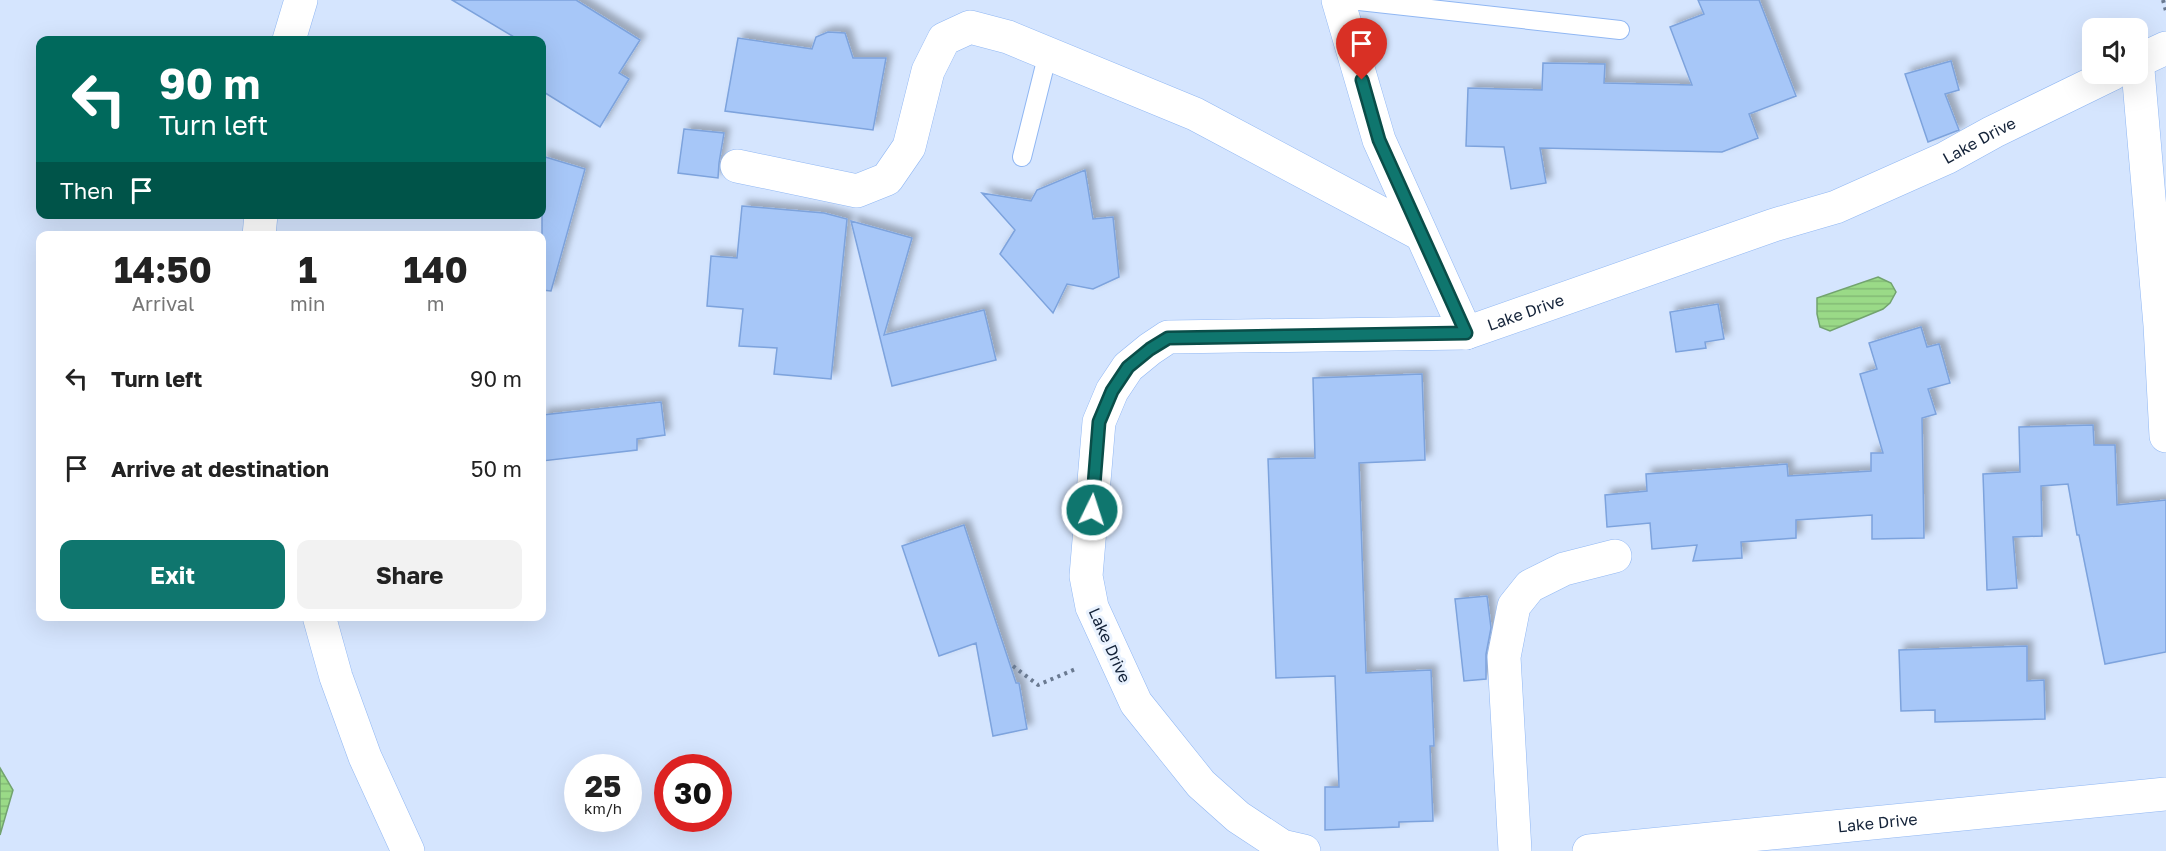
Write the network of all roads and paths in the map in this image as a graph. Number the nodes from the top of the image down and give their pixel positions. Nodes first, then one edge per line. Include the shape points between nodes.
1 (301, 0) edge
2 (1338, 0) edge
3 (1350, 0) edge
4 (2163, 0) edge
5 (2166, 12) edge
6 (1620, 30) dead end
7 (290, 36) edge
8 (2166, 48) edge
9 (1048, 53) junction
10 (2148, 56) edge
11 (2091, 84) edge
12 (2139, 84) edge
13 (1022, 157) dead end
14 (737, 166) dead end
15 (1420, 234) junction
16 (1466, 333) junction
17 (2166, 436) edge
18 (1616, 556) dead end
19 (321, 621) edge
20 (1108, 641) junction
21 (1013, 666) dead end
22 (2166, 794) edge
23 (408, 851) edge
24 (1304, 851) edge
25 (1515, 851) edge
26 (1589, 851) edge

1 - 7 street
2 - 15 street via 1379,140
3 - 6 lane
4 - 5 path
8 - 10 street
9 - 13 lane
9 - 14 street via 970,27 944,39 928,71 909,147 887,179 857,191
9 - 15 street via 1195,114
11 - 16 street, Lake Drive via 1946,158 1836,207
12 - 17 street
15 - 16 street
16 - 20 street, Lake Drive via 1168,338 1128,367 1099,422 1086,576 1092,607
18 - 25 street via 1564,569 1530,586 1514,606 1504,657
19 - 23 street via 336,677 365,757
20 - 21 path via 1078,668 1038,685
20 - 24 street, Lake Drive via 1136,703 1201,784 1238,817 1282,846
22 - 26 street, Lake Drive

